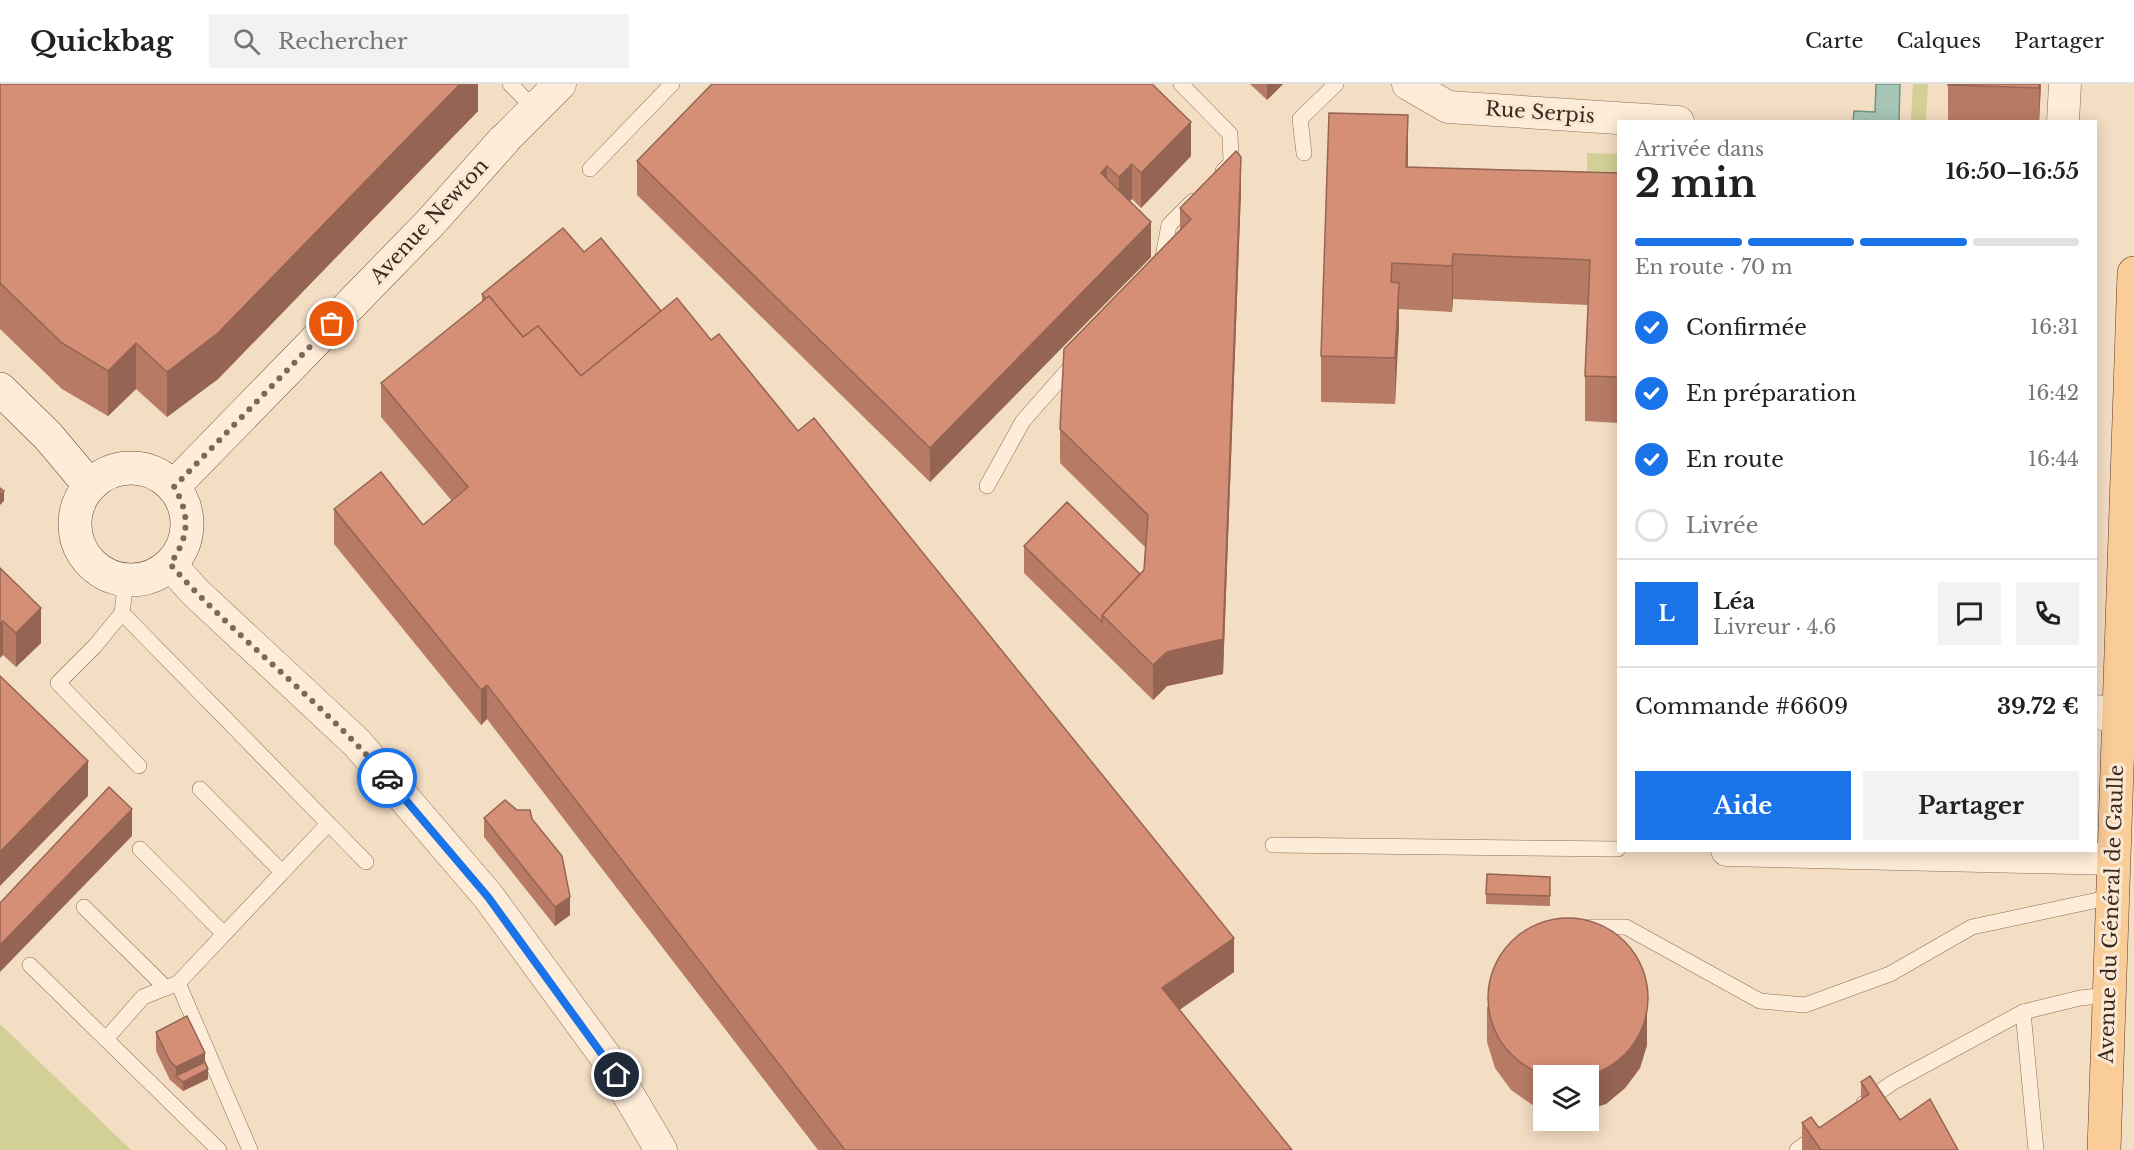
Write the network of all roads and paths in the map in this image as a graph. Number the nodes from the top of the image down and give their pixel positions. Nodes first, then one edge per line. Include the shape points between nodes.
1 (510, 84) edge
2 (560, 84) edge
3 (672, 84) edge
4 (1180, 84) edge
5 (1336, 84) edge
6 (1408, 84) edge
7 (2065, 84) edge
8 (535, 110) junction
9 (1649, 120) edge
10 (2063, 120) edge
11 (504, 140) joint
12 (1304, 153) dead end
13 (590, 169) dead end
14 (2134, 273) edge
15 (1148, 278) edge
16 (2134, 281) edge
17 (1086, 349) edge
18 (0, 389) edge
19 (90, 486) junction
20 (987, 486) dead end
21 (174, 487) junction
22 (170, 564) junction
23 (126, 579) junction
24 (122, 613) junction
25 (2107, 716) edge
26 (139, 766) dead end
27 (200, 789) dead end
28 (328, 824) junction
29 (1273, 844) dead end
30 (140, 849) dead end
31 (1617, 849) edge
32 (1813, 852) edge
33 (2114, 859) junction
34 (366, 862) dead end
35 (282, 872) junction
36 (2112, 897) junction
37 (84, 907) dead end
38 (1572, 927) edge
39 (224, 934) junction
40 (30, 965) dead end
41 (172, 985) junction
42 (2108, 995) junction
43 (2023, 1012) junction
44 (106, 1039) junction
45 (1854, 1110) edge
46 (1835, 1123) edge
47 (219, 1150) edge
48 (250, 1150) edge
49 (661, 1150) edge
50 (1797, 1150) edge
51 (2036, 1150) edge
52 (2104, 1150) edge

1 - 8 lane
2 - 8 street, Avenue Newton
3 - 13 lane
4 - 15 lane via 1230,135 1231,163 1169,225 1164,260
5 - 12 lane via 1300,119
6 - 9 street, Rue Serpis via 1448,106
7 - 10 street
8 - 11 street, Avenue Newton
11 - 21 main road, Avenue Newton via 431,222
14 - 16 main road, Avenue du Général de Gaulle
16 - 25 main road, Avenue du Général de Gaulle
17 - 20 lane via 1023,421
18 - 19 main road via 48,435
19 - 21 main road via 104,474 122,468 150,472
19 - 23 main road via 75,518 76,536 94,566
21 - 22 main road via 182,501 186,535
22 - 23 main road via 142,579
22 - 49 street via 357,743 482,890 608,1060
23 - 24 lane
24 - 26 lane via 58,683
24 - 28 lane
25 - 33 main road, Avenue du Général de Gaulle
27 - 35 lane
28 - 34 lane
28 - 35 lane
29 - 31 lane
30 - 39 lane
32 - 33 street
33 - 36 main road, Avenue du Général de Gaulle
35 - 39 lane
36 - 38 lane via 1972,927 1890,974 1805,1005 1760,1001 1626,927
36 - 42 main road, Avenue du Général de Gaulle
37 - 41 lane
39 - 41 lane
40 - 44 lane
41 - 44 lane via 144,997
41 - 48 lane
42 - 43 lane
42 - 52 main road, Avenue du Général de Gaulle
43 - 45 lane via 1892,1083
43 - 51 lane
44 - 47 lane
46 - 50 lane

